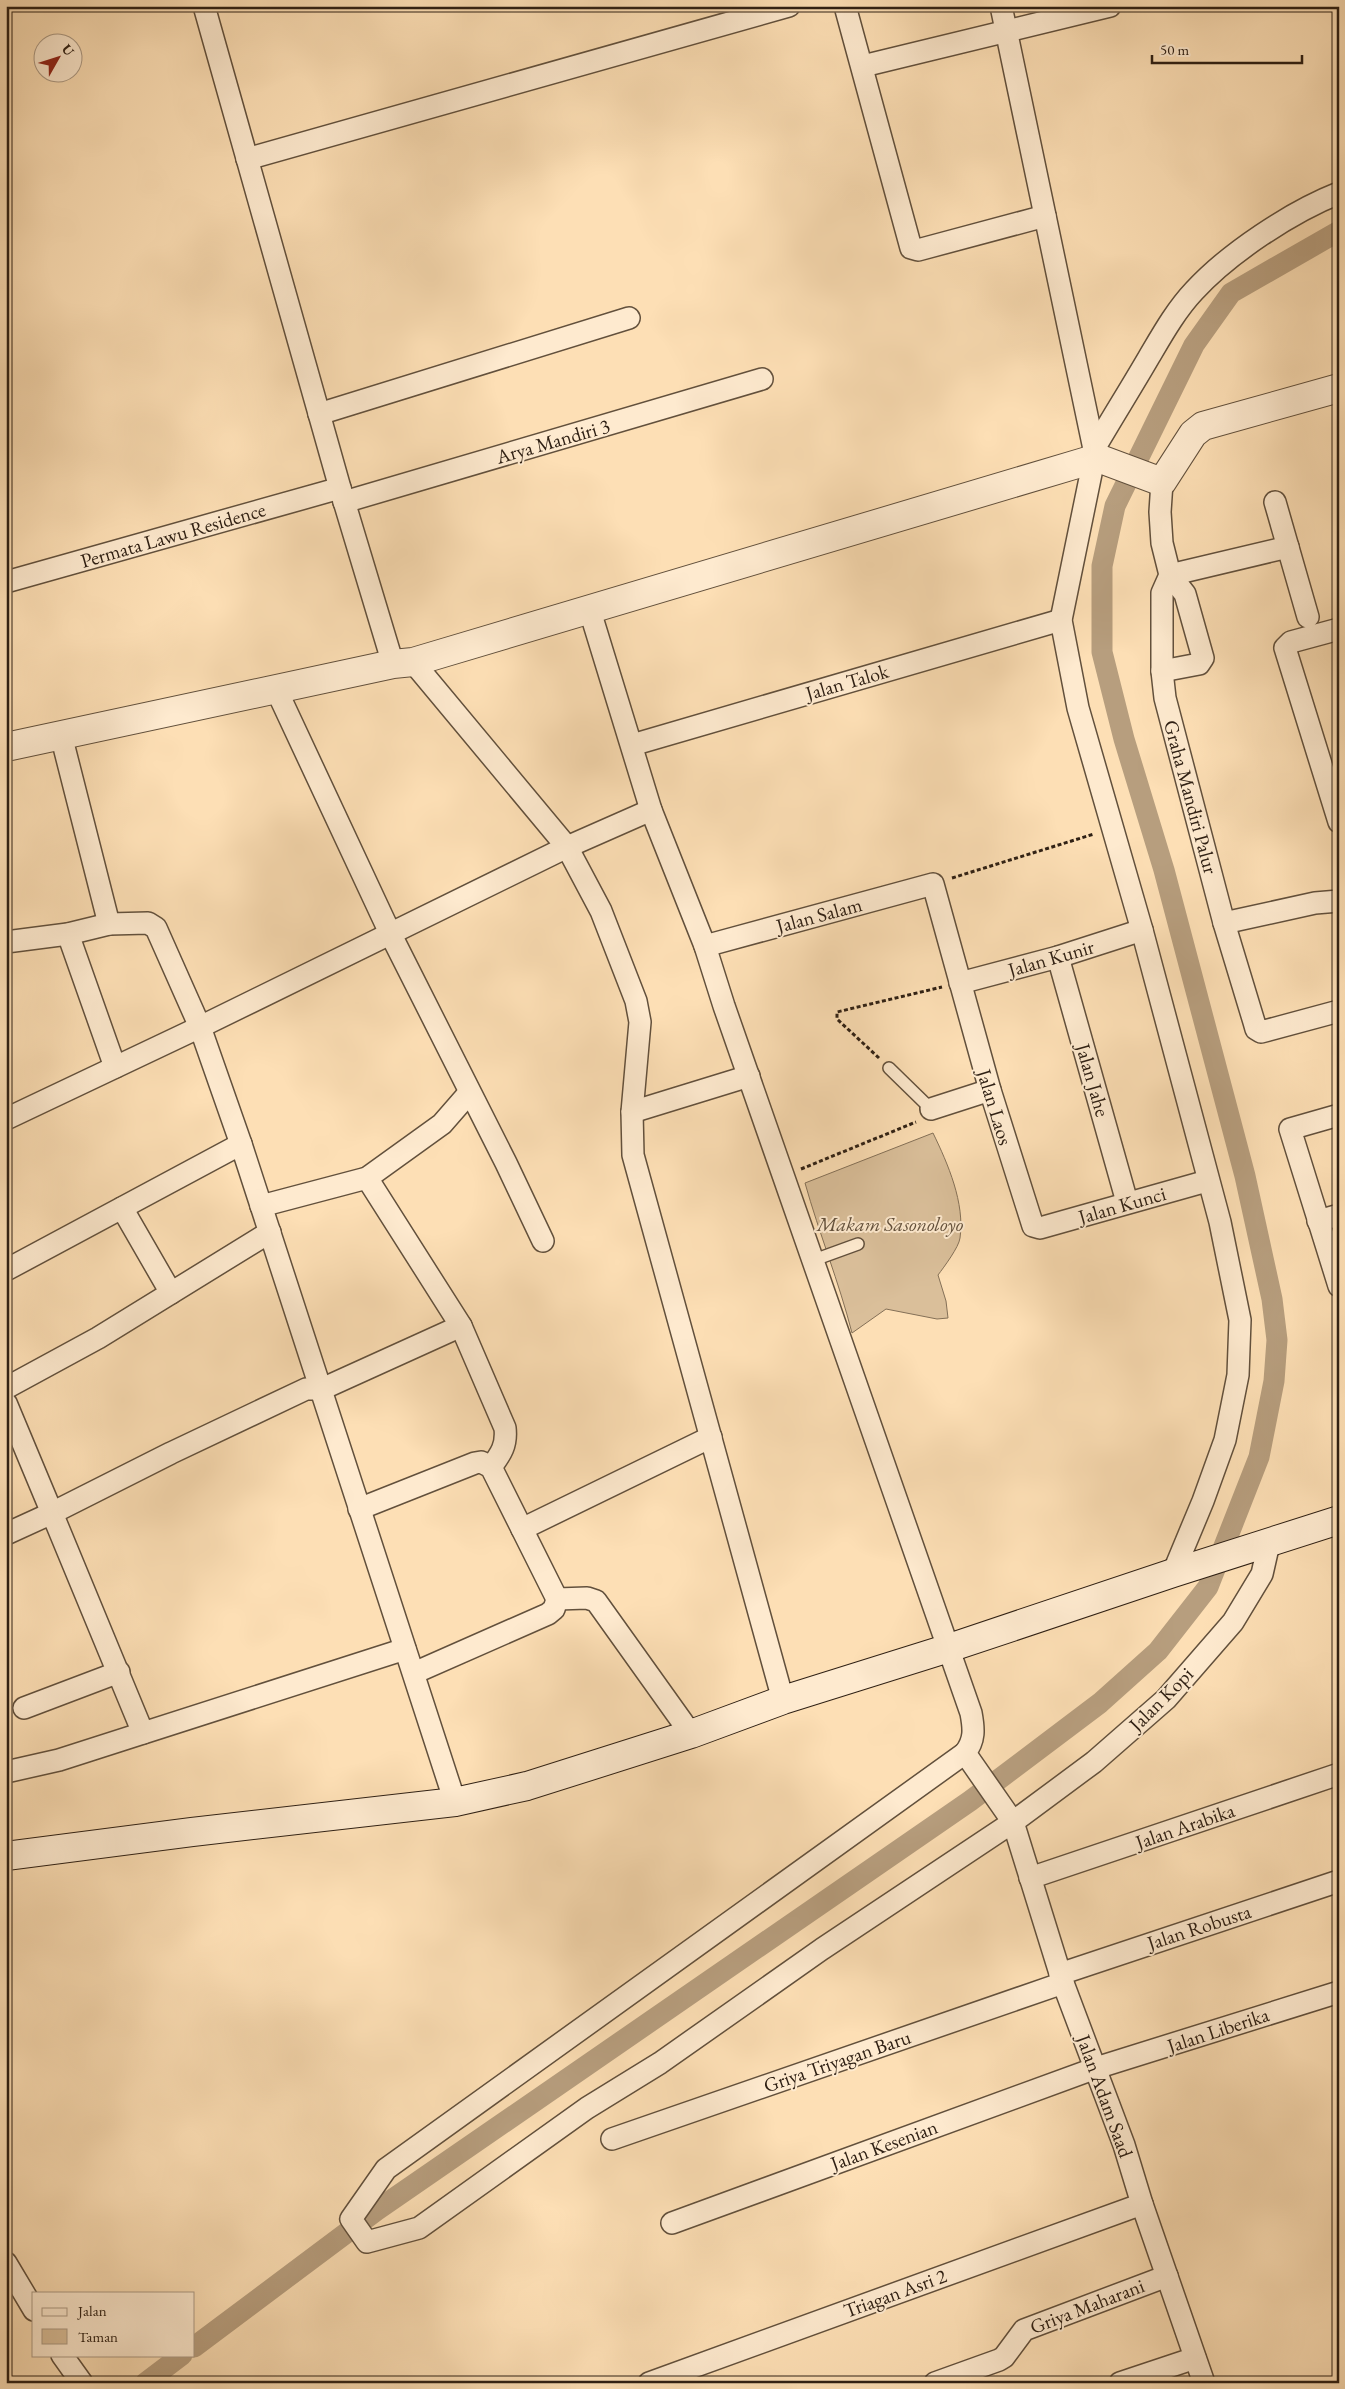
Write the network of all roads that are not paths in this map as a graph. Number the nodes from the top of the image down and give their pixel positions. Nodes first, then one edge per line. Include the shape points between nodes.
1 (204, 6) edge
2 (789, 6) edge
3 (845, 6) edge
4 (1001, 6) edge
5 (1110, 6) edge
6 (1007, 31) junction
7 (863, 66) junction
8 (247, 159) junction
9 (1339, 193) edge
10 (1046, 216) junction
11 (629, 318) dead end
12 (762, 379) dead end
13 (1339, 388) edge
14 (319, 414) junction
15 (1097, 456) junction
16 (1157, 480) junction
17 (342, 495) junction
18 (1275, 502) dead end
19 (1288, 547) junction
20 (1170, 575) junction
21 (6, 582) edge
22 (590, 611) junction
23 (1308, 617) dead end
24 (1061, 620) junction
25 (1339, 629) edge
26 (403, 663) junction
27 (1162, 671) junction
28 (276, 689) junction
29 (61, 735) junction
30 (632, 745) junction
31 (6, 746) edge
32 (652, 810) junction
33 (1339, 822) edge
34 (567, 846) junction
35 (933, 884) joint
36 (1339, 901) edge
37 (1224, 923) junction
38 (109, 924) junction
39 (1142, 930) junction
40 (390, 933) junction
41 (68, 934) junction
42 (6, 942) edge
43 (705, 946) junction
44 (1058, 957) junction
45 (960, 983) junction
46 (1339, 1011) edge
47 (200, 1027) junction
48 (115, 1067) junction
49 (889, 1068) road end
50 (749, 1076) junction
51 (990, 1090) junction
52 (469, 1093) junction
53 (931, 1110) joint
54 (632, 1112) junction
55 (1339, 1115) edge
56 (6, 1119) edge
57 (242, 1144) junction
58 (367, 1178) junction
59 (1207, 1181) junction
60 (1127, 1202) junction
61 (261, 1206) junction
62 (122, 1208) junction
63 (1339, 1215) edge
64 (1318, 1221) junction
65 (1037, 1228) joint
66 (270, 1232) junction
67 (543, 1241) dead end
68 (858, 1244) dead end
69 (814, 1260) junction
70 (6, 1270) edge
71 (1339, 1286) edge
72 (171, 1293) junction
73 (461, 1326) junction
74 (6, 1388) edge
75 (322, 1389) junction
76 (7, 1409) edge
77 (711, 1437) junction
78 (491, 1468) junction
79 (359, 1509) junction
80 (52, 1513) junction
81 (1339, 1520) edge
82 (522, 1528) junction
83 (6, 1534) edge
84 (1264, 1544) junction
85 (1180, 1570) junction
86 (557, 1599) junction
87 (950, 1648) junction
88 (405, 1649) junction
89 (119, 1672) junction
90 (414, 1673) junction
91 (783, 1700) junction
92 (24, 1708) dead end
93 (143, 1733) junction
94 (691, 1734) junction
95 (968, 1757) junction
96 (6, 1772) edge
97 (1339, 1774) edge
98 (456, 1802) junction
99 (1010, 1816) junction
100 (6, 1856) edge
101 (1030, 1878) junction
102 (1339, 1881) edge
103 (1061, 1978) junction
104 (1339, 1992) edge
105 (1096, 2068) junction
106 (612, 2139) dead end
107 (1142, 2204) junction
108 (672, 2223) dead end
109 (6, 2263) edge
110 (1167, 2276) junction
111 (32, 2307) edge
112 (63, 2356) edge
113 (1195, 2358) junction
114 (82, 2383) edge
115 (649, 2383) edge
116 (934, 2383) edge
117 (1120, 2383) edge
118 (1204, 2383) edge

1 - 8 street
2 - 8 street
3 - 7 street
4 - 6 street
5 - 6 street
6 - 7 street
6 - 10 street
7 - 10 street via 911,248 918,250
8 - 14 street
9 - 15 street via 1281,223 1213,272 1193,291 1164,331
10 - 15 street
11 - 14 street
12 - 17 street, Arya Mandiri 3
13 - 16 street via 1203,426
14 - 17 street
15 - 16 street
15 - 22 street via 715,570
15 - 24 street
16 - 20 street via 1162,537
17 - 21 street, Permata Lawu Residence
17 - 26 street
18 - 19 street
19 - 20 street
19 - 23 street
20 - 27 street, Graha Mandiri Palur via 1162,593
20 - 27 street via 1185,594 1203,658 1199,664
22 - 26 street
22 - 30 street
24 - 30 street, Jalan Talok
24 - 39 street via 1078,708
25 - 33 street via 1291,642 1285,648
26 - 28 street
26 - 34 street
27 - 37 street, Graha Mandiri Palur via 1165,698
28 - 29 street
28 - 40 street
29 - 31 street
29 - 38 street
30 - 32 street
32 - 34 street
32 - 43 street
34 - 40 street
34 - 54 street via 601,911 636,1001 640,1022
35 - 43 street, Jalan Salam
35 - 45 street, Jalan Laos
36 - 37 street via 1315,903
37 - 46 street, Graha Mandiri Palur via 1256,1029 1261,1032
38 - 41 street
38 - 47 street via 148,923 156,928
39 - 44 street, Jalan Kunir
39 - 59 street
40 - 47 street
40 - 52 street
41 - 42 street
41 - 48 street
43 - 50 street
44 - 45 street, Jalan Kunir
44 - 60 street, Jalan Jahe
45 - 51 street, Jalan Laos
47 - 48 street
47 - 57 street
48 - 56 street
49 - 53 lane
50 - 54 street
50 - 69 street
51 - 53 street
51 - 65 street, Jalan Laos via 1030,1222
52 - 58 street via 442,1124
52 - 67 street
54 - 77 street via 633,1156 638,1181
55 - 64 street via 1290,1129
57 - 61 street
57 - 62 street
58 - 61 street
58 - 73 street
59 - 60 street, Jalan Kunci
59 - 85 street via 1220,1222 1240,1320 1238,1375 1225,1440
60 - 65 street, Jalan Kunci
61 - 66 street
62 - 70 street
62 - 72 street
63 - 64 street
64 - 71 street
66 - 72 street
66 - 75 street
68 - 69 lane
69 - 87 street
72 - 74 street via 98,1338
73 - 75 street
73 - 78 street via 505,1428 504,1450
75 - 79 street
75 - 80 street via 306,1389
76 - 80 street
77 - 82 street
77 - 91 street
78 - 79 street via 475,1463
78 - 82 street
79 - 88 street
80 - 83 street
80 - 89 street
81 - 84 street
82 - 86 street
84 - 85 street
84 - 99 street, Jalan Kopi via 1266,1559 1262,1574 1233,1622 1166,1699 1094,1762
85 - 87 street
86 - 90 street via 554,1609 548,1614
86 - 94 street via 587,1598 596,1601
87 - 91 street
87 - 95 street via 972,1719 973,1736
88 - 90 street
88 - 93 street
89 - 92 street
89 - 93 street
90 - 98 street
91 - 94 street
93 - 96 street via 59,1760
94 - 98 street via 527,1786
95 - 99 street, Jalan Adam Saad
95 - 99 street, Jalan Kopi via 386,2169 351,2218 367,2242 419,2228
97 - 101 street, Jalan Arabika
98 - 100 street
99 - 101 street, Jalan Adam Saad
101 - 103 street, Jalan Adam Saad
102 - 103 street, Jalan Robusta
103 - 105 street, Jalan Adam Saad
103 - 106 street, Griya Triyagan Baru
104 - 105 street, Jalan Liberika
105 - 107 street, Jalan Adam Saad
105 - 108 street, Jalan Kesenian
107 - 110 street, Jalan Adam Saad
107 - 115 street, Triagan Asri 2
109 - 111 street
110 - 113 street, Jalan Adam Saad
110 - 116 street, Griya Maharani via 1024,2330 999,2360
112 - 114 street
113 - 117 street
113 - 118 street, Jalan Adam Saad

